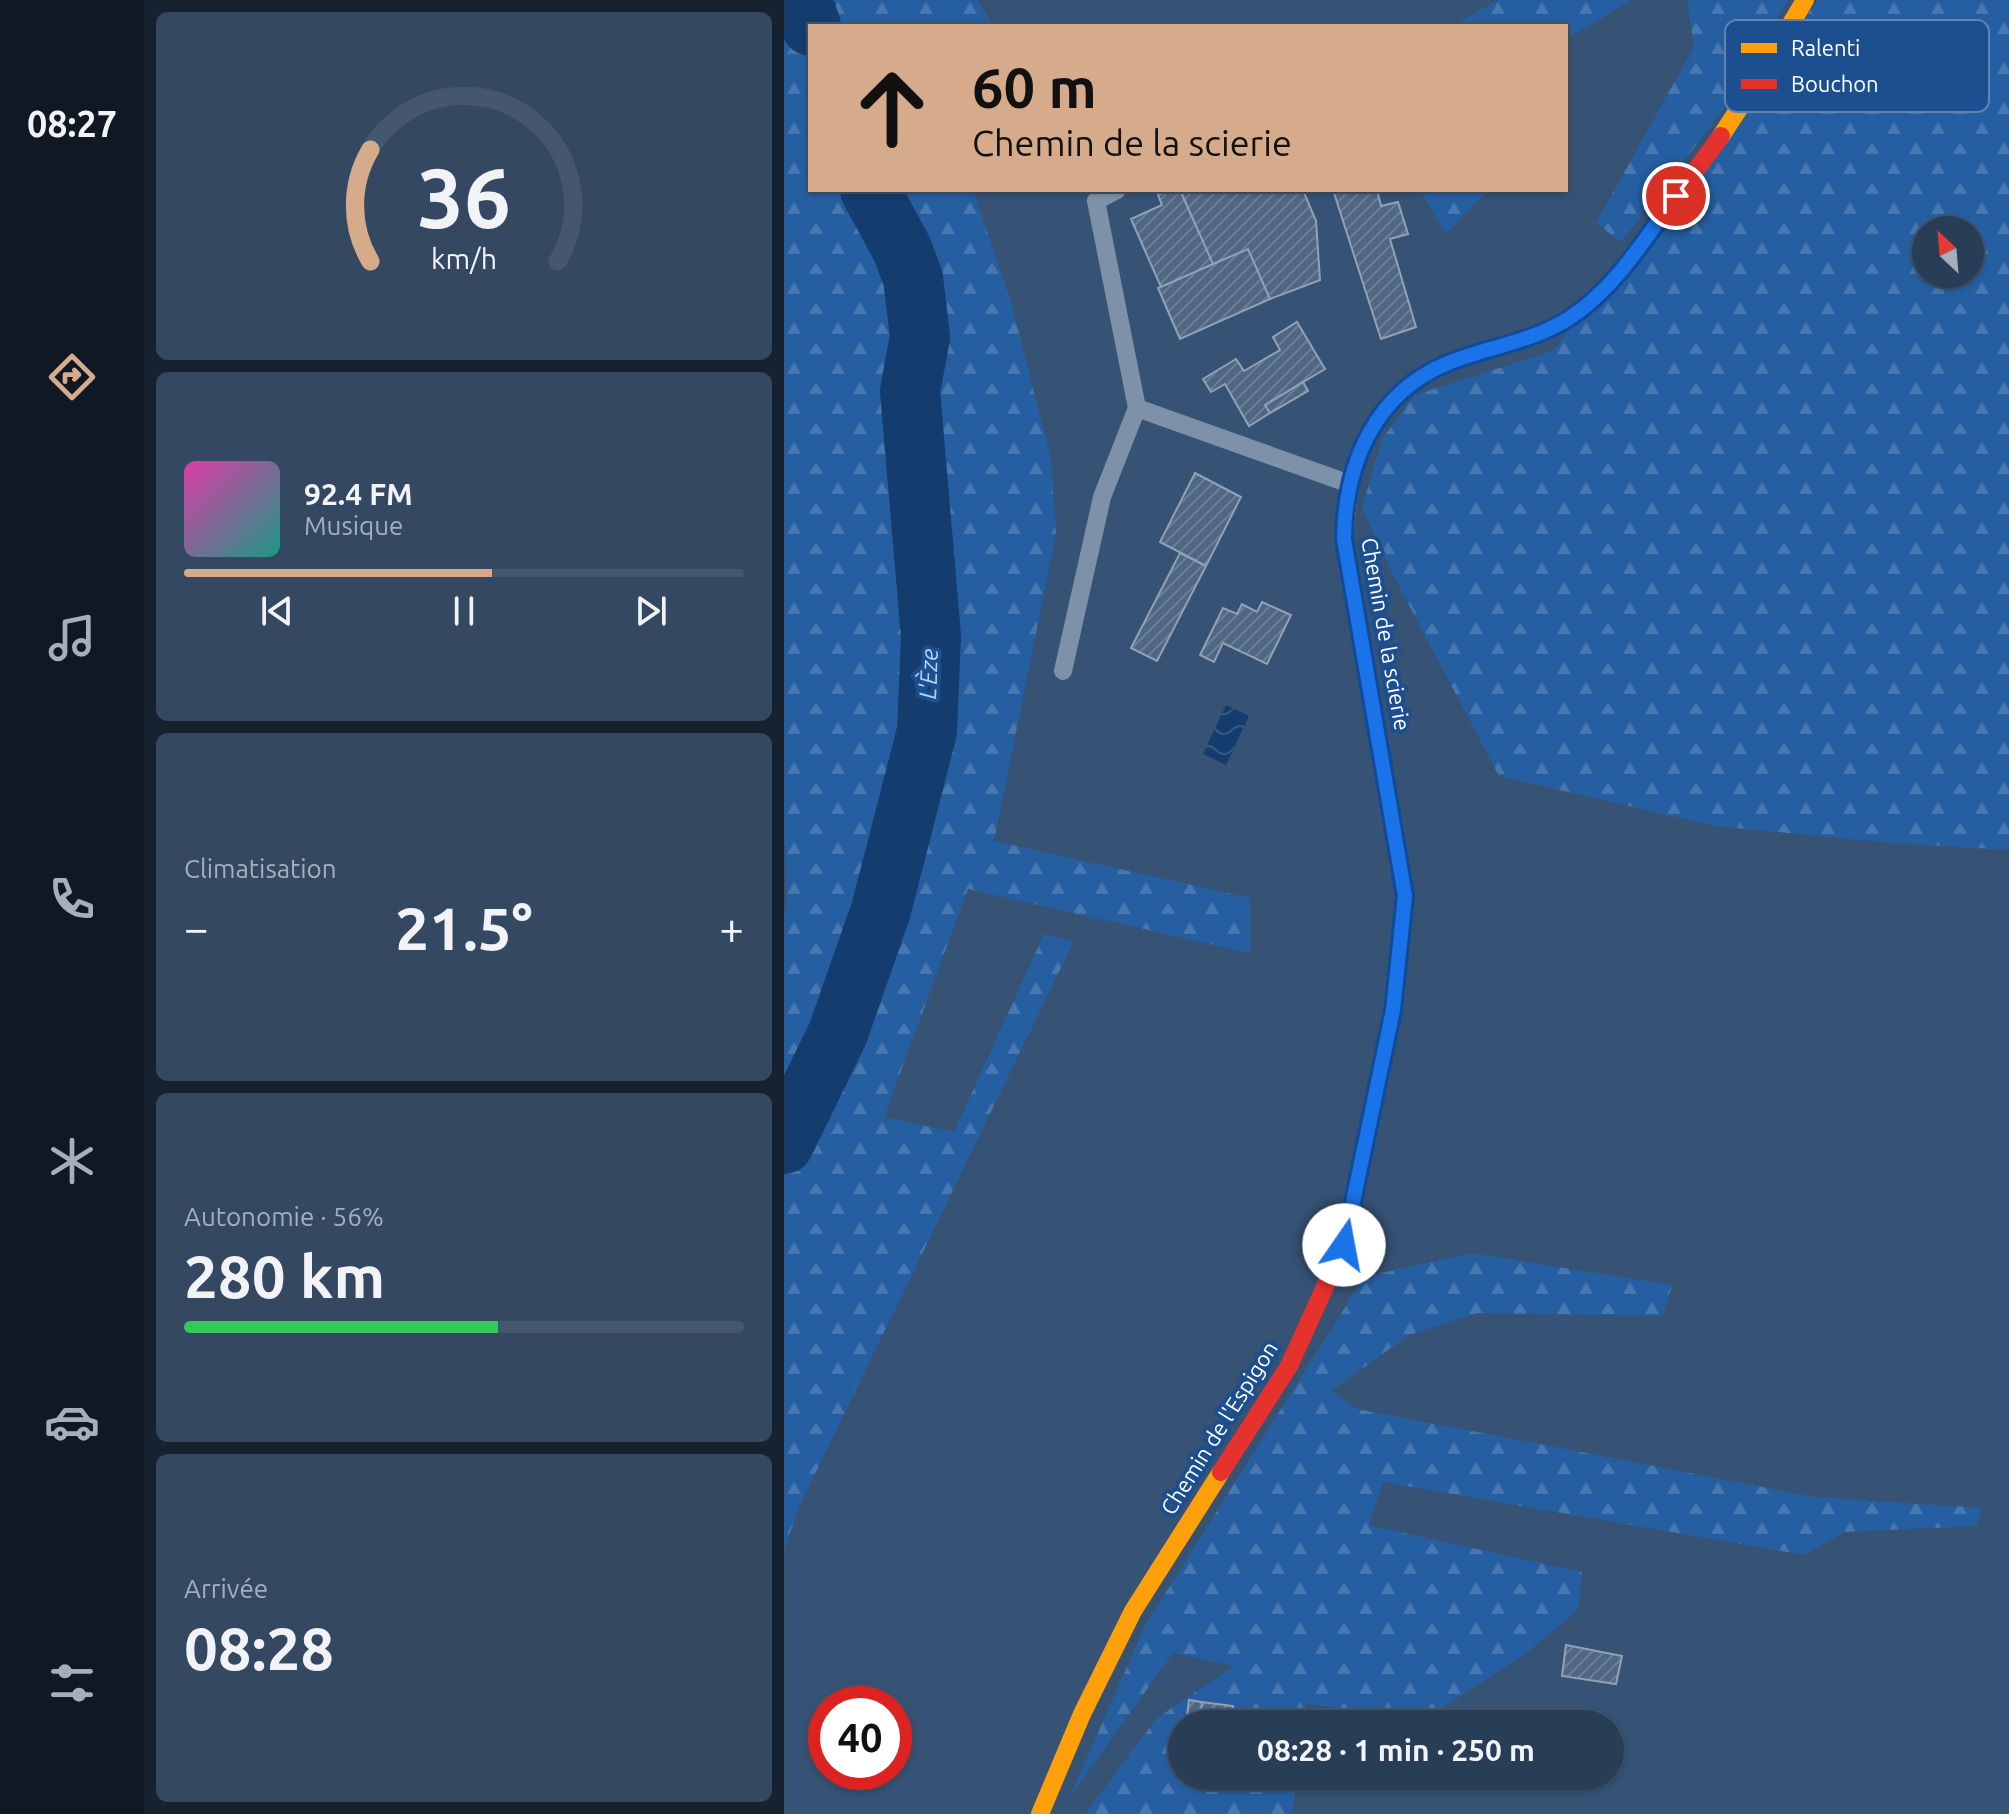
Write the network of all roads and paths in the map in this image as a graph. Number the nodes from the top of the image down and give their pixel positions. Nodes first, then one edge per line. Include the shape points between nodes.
1 (1805, 0) edge
2 (1793, 20) edge
3 (1738, 112) edge
4 (1113, 192) edge
5 (1137, 408) junction
6 (1350, 484) junction
7 (1063, 671) dead end
8 (1401, 953) joint
9 (1040, 1814) edge

1 - 2 street, Chemin de la scierie
3 - 6 street, Chemin de la scierie via 1599,294 1541,334 1449,363 1399,391 1368,432
4 - 5 lane via 1096,201
5 - 6 lane
5 - 7 lane via 1102,497
6 - 8 street, Chemin de la scierie via 1344,539 1405,896
8 - 9 street, Chemin de l'Espigon via 1344,1245 1289,1366 1133,1611

